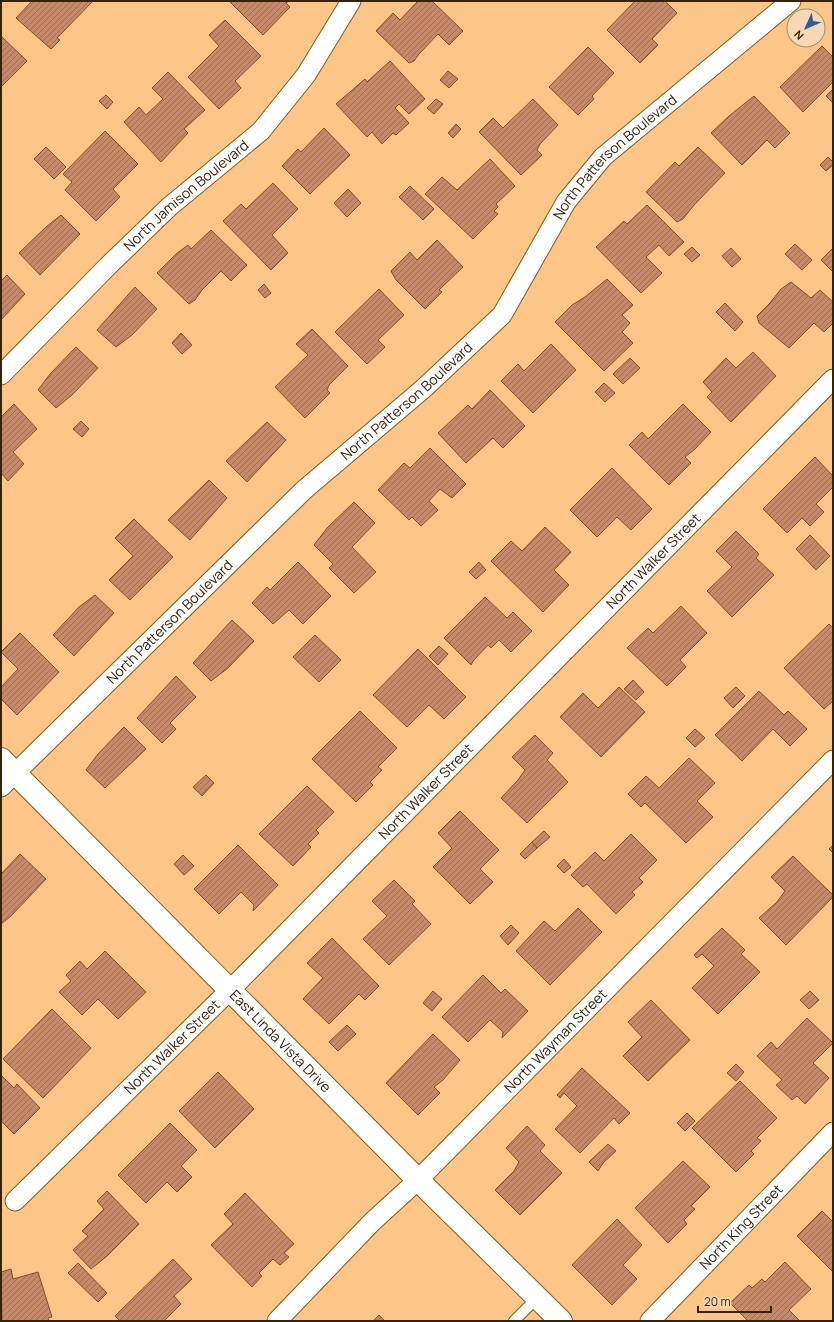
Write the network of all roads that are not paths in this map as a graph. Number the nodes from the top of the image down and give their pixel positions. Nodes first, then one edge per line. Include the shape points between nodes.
1 (351, 1) edge
2 (791, 1) edge
3 (1, 375) edge
4 (833, 380) edge
5 (833, 760) edge
6 (6, 773) edge
7 (230, 990) junction
8 (833, 1132) edge
9 (418, 1180) junction
10 (16, 1202) dead end
11 (537, 1298) junction
12 (277, 1321) edge
13 (514, 1321) edge
14 (561, 1321) edge
15 (650, 1321) edge

1 - 3 street, North Jamison Boulevard via 306,75 261,131 169,207
2 - 6 street, North Patterson Boulevard via 603,157 566,202 502,315 422,389 304,490
4 - 7 street, North Walker Street
5 - 9 street, North Wayman Street
6 - 7 street, East Linda Vista Drive
7 - 9 street, East Linda Vista Drive
7 - 10 street, North Walker Street
8 - 15 street, North King Street
9 - 11 street, East Linda Vista Drive
9 - 12 street, North Wayman Street via 372,1222
11 - 13 lane
11 - 14 street, East Linda Vista Drive

